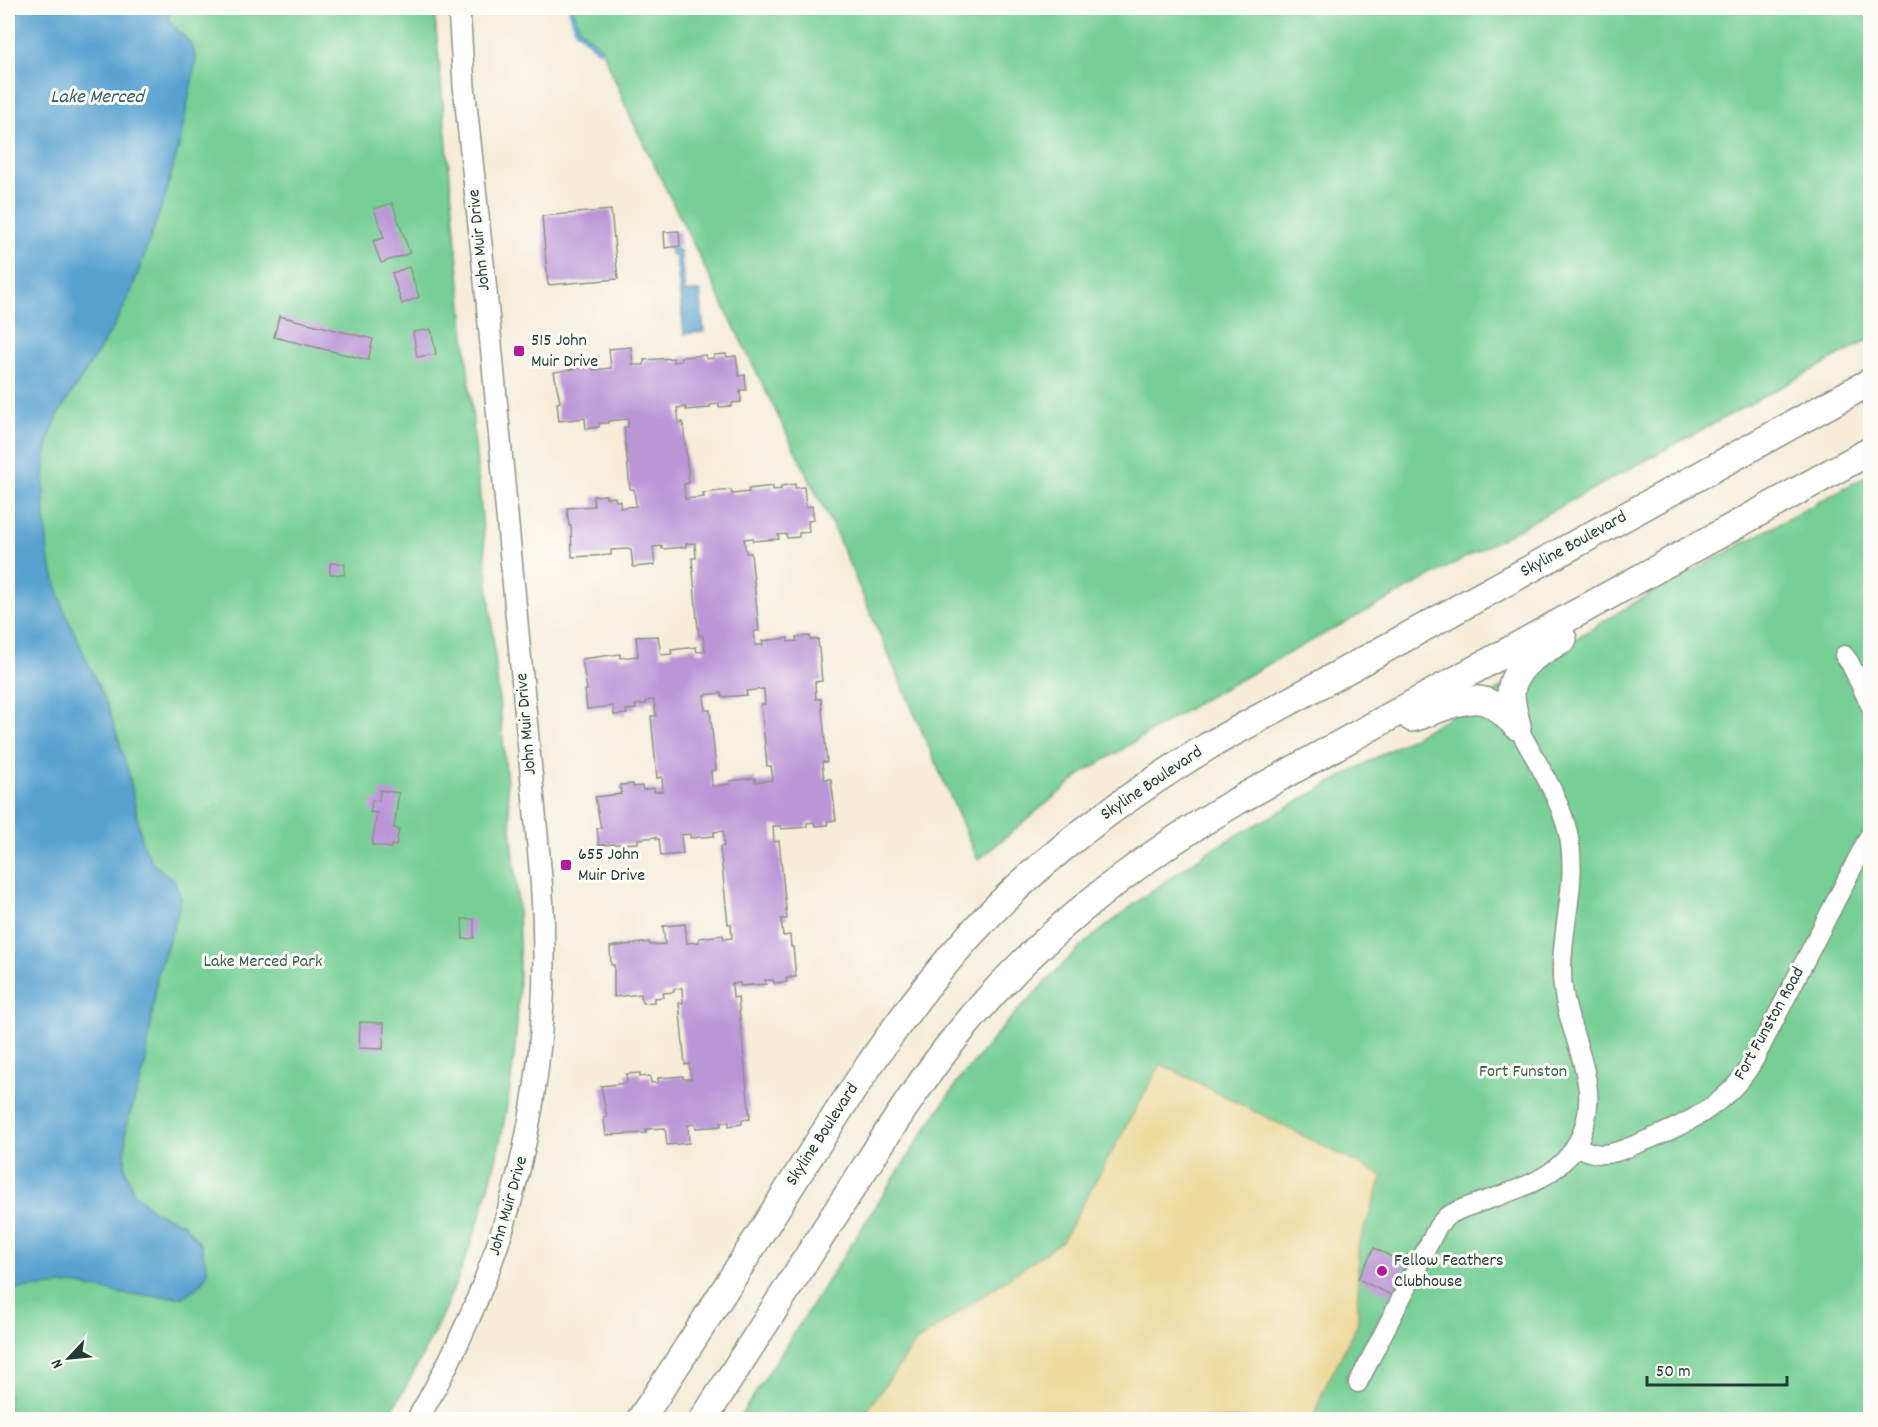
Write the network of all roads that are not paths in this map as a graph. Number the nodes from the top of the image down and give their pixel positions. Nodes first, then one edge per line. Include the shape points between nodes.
1 (459, 8) edge
2 (1870, 382) edge
3 (1870, 451) edge
4 (1665, 564) junction
5 (1844, 654) dead end
6 (1870, 705) edge
7 (1518, 726) junction
8 (1369, 727) junction
9 (1870, 834) edge
10 (1575, 1146) junction
11 (1358, 1383) dead end
12 (417, 1419) edge
13 (640, 1419) edge
14 (703, 1419) edge

1 - 12 street, John Muir Drive via 542,878 545,984 536,1090 508,1216 466,1327
2 - 13 main road, Skyline Boulevard via 1210,745 1124,800 1058,851 970,935 892,1031
3 - 4 main road
4 - 7 main road via 1516,673 1511,695
4 - 8 main road
5 - 6 street
7 - 8 main road via 1484,701 1471,699
7 - 10 street via 1554,792 1571,850 1573,870 1563,954 1563,991 1585,1068 1589,1100 1585,1124
8 - 14 main road via 1157,850 1065,922 1012,973 959,1032 919,1086
9 - 10 street, Fort Funston Road via 1737,1086 1700,1115 1618,1151 1600,1154
10 - 11 street via 1552,1173 1447,1216 1438,1226

